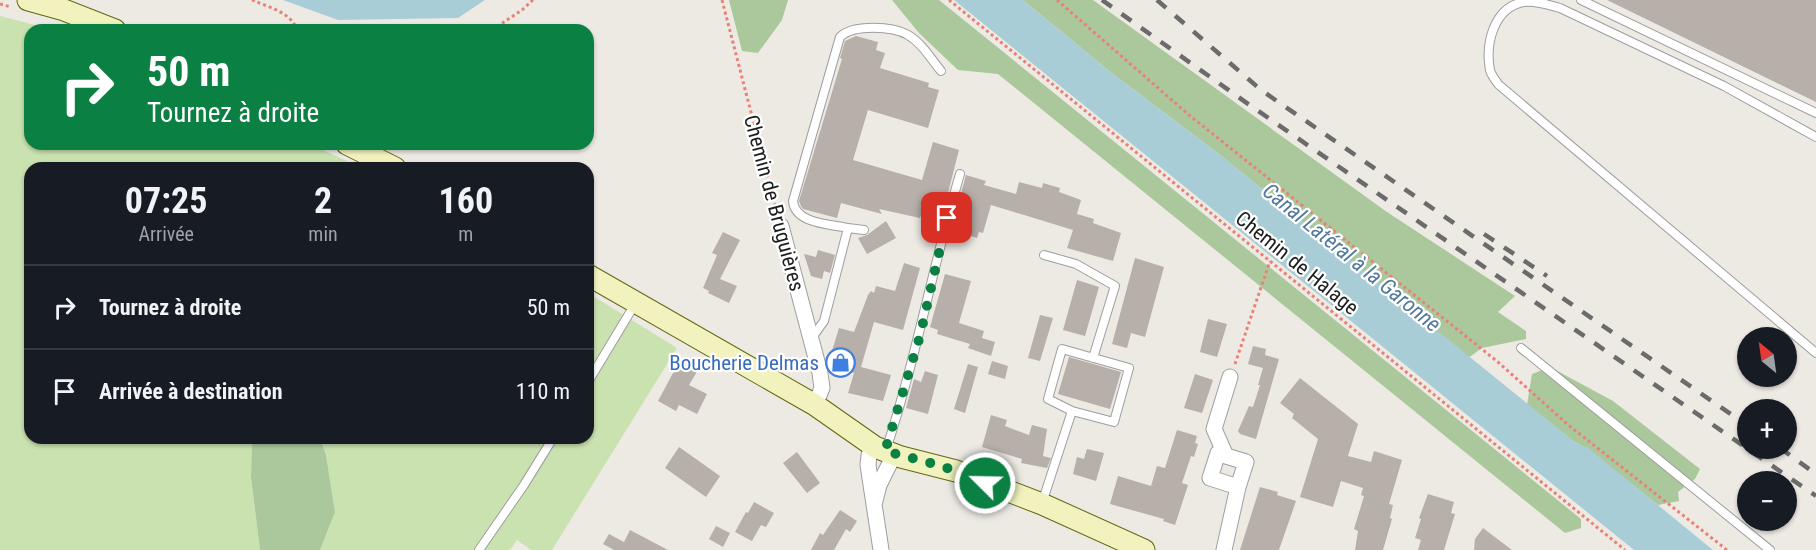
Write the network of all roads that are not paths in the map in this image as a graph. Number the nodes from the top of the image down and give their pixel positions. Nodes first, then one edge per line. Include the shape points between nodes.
1 (28, 0) edge
2 (1581, 0) edge
3 (100, 24) edge
4 (941, 71) dead end
5 (1816, 113) edge
6 (1816, 137) edge
7 (359, 150) edge
8 (383, 162) edge
9 (960, 174) dead end
10 (781, 225) road end
11 (848, 228) junction
12 (864, 230) dead end
13 (1044, 255) dead end
14 (594, 278) edge
15 (635, 302) junction
16 (811, 339) junction
17 (1521, 348) dead end
18 (1816, 353) edge
19 (1093, 358) junction
20 (594, 372) edge
21 (1230, 376) road end
22 (815, 405) junction
23 (1072, 411) junction
24 (550, 444) edge
25 (885, 451) junction
26 (1226, 456) junction
27 (1238, 487) junction
28 (874, 504) junction
29 (1042, 504) junction
30 (479, 550) edge
31 (881, 550) edge
32 (1143, 550) edge
33 (1224, 550) edge
34 (1770, 550) edge

1 - 3 street
2 - 5 lane
4 - 11 lane via 908,35 860,28 840,37 793,201 802,217
6 - 18 lane via 1724,86 1560,8 1534,1 1521,3 1503,12 1496,21 1489,48 1490,72 1499,85
7 - 8 street
9 - 25 lane via 940,240 920,336
10 - 16 street, Chemin de Bruguières
11 - 12 lane
11 - 16 lane via 824,321
13 - 19 lane via 1076,264 1115,286
14 - 15 street
15 - 20 lane
15 - 22 street
16 - 22 street, Chemin de Bruguières via 822,388
17 - 34 lane
19 - 23 lane via 1062,349 1048,399
19 - 23 lane via 1129,368 1114,422
21 - 26 street via 1214,429
22 - 25 street
23 - 29 lane
24 - 30 lane
25 - 28 street
25 - 28 street via 869,455
25 - 29 street via 942,466
26 - 27 street via 1246,462
26 - 27 street via 1218,453 1210,478
27 - 33 street
28 - 31 street
29 - 32 street

